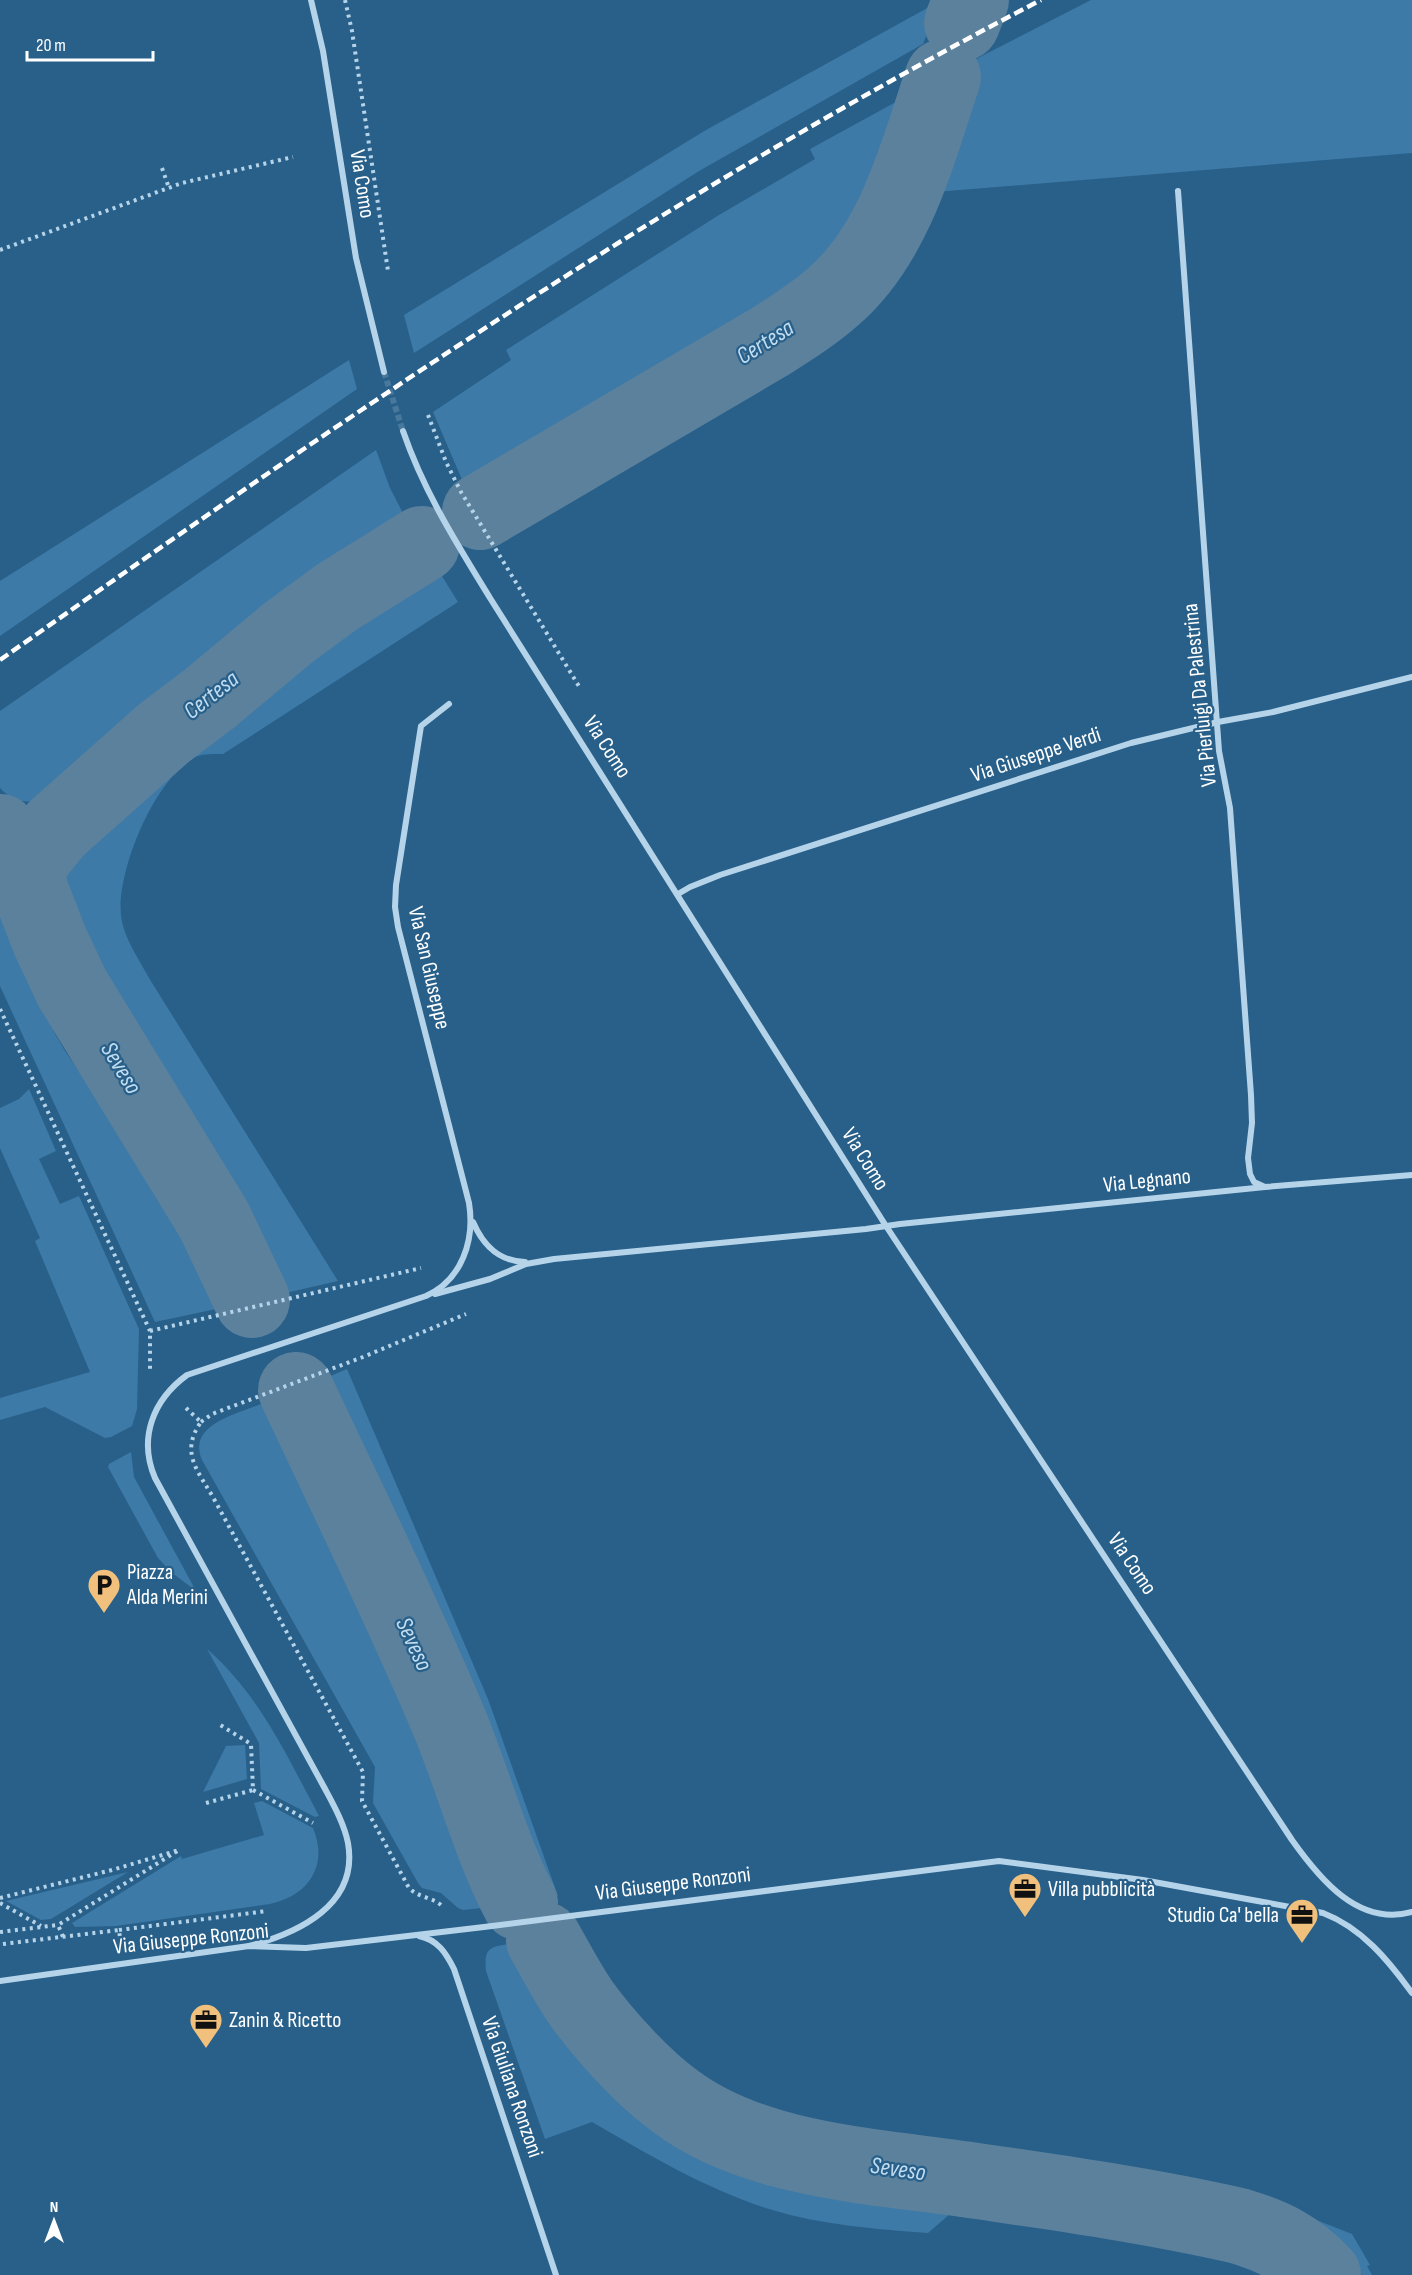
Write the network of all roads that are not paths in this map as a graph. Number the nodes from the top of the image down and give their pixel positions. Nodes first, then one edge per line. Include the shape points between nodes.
1 (311, 0) edge
2 (1178, 191) dead end
3 (384, 372) tunnel mouth
4 (403, 431) tunnel mouth
5 (1412, 677) edge
6 (449, 704) dead end
7 (1218, 722) junction
8 (678, 894) junction
9 (1412, 1175) edge
10 (1265, 1187) junction
11 (471, 1215) junction
12 (886, 1226) junction
13 (538, 1261) junction
14 (426, 1296) junction
15 (1412, 1912) edge
16 (407, 1936) junction
17 (249, 1946) junction
18 (38, 1975) junction
19 (0, 1977) edge
20 (0, 1982) edge
21 (1412, 1993) edge
22 (556, 2275) edge

1 - 3 street, Via Como via 324,57 356,258
2 - 7 street, Via Pierluigi Da Palestrina
4 - 8 street, Via Como via 435,506
5 - 7 street, Via Giuseppe Verdi
6 - 11 street, Via San Giuseppe via 421,726 395,907
7 - 8 street, Via Giuseppe Verdi via 1131,743 720,875
7 - 10 street, Via Pierluigi Da Palestrina via 1230,808 1251,1095 1248,1166 1254,1182
8 - 12 street, Via Como
9 - 10 street, Via Legnano
10 - 12 street, Via Legnano
11 - 13 street, Via San Giuseppe via 480,1236 497,1255 512,1261
11 - 14 street, Via San Giuseppe via 471,1236 461,1262 443,1287
12 - 13 street, Via San Giuseppe
12 - 15 street, Via Como via 1292,1840 1329,1886 1351,1902 1374,1913 1395,1916
13 - 14 street, Via San Giuseppe
14 - 17 street via 187,1375 168,1391 156,1408 150,1427 151,1468 324,1787 348,1844 345,1877 329,1906 297,1929
16 - 17 street, Via Giuseppe Ronzoni via 306,1948
16 - 21 street, Via Giuseppe Ronzoni via 999,1861 1143,1880 1334,1918 1357,1932
16 - 22 street, Via Giuliana Ronzoni via 425,1937 437,1944 454,1969
17 - 18 street, Via Giuseppe Ronzoni
18 - 19 street, Via Giuseppe Ronzoni
18 - 20 street, Via Giuseppe Ronzoni

